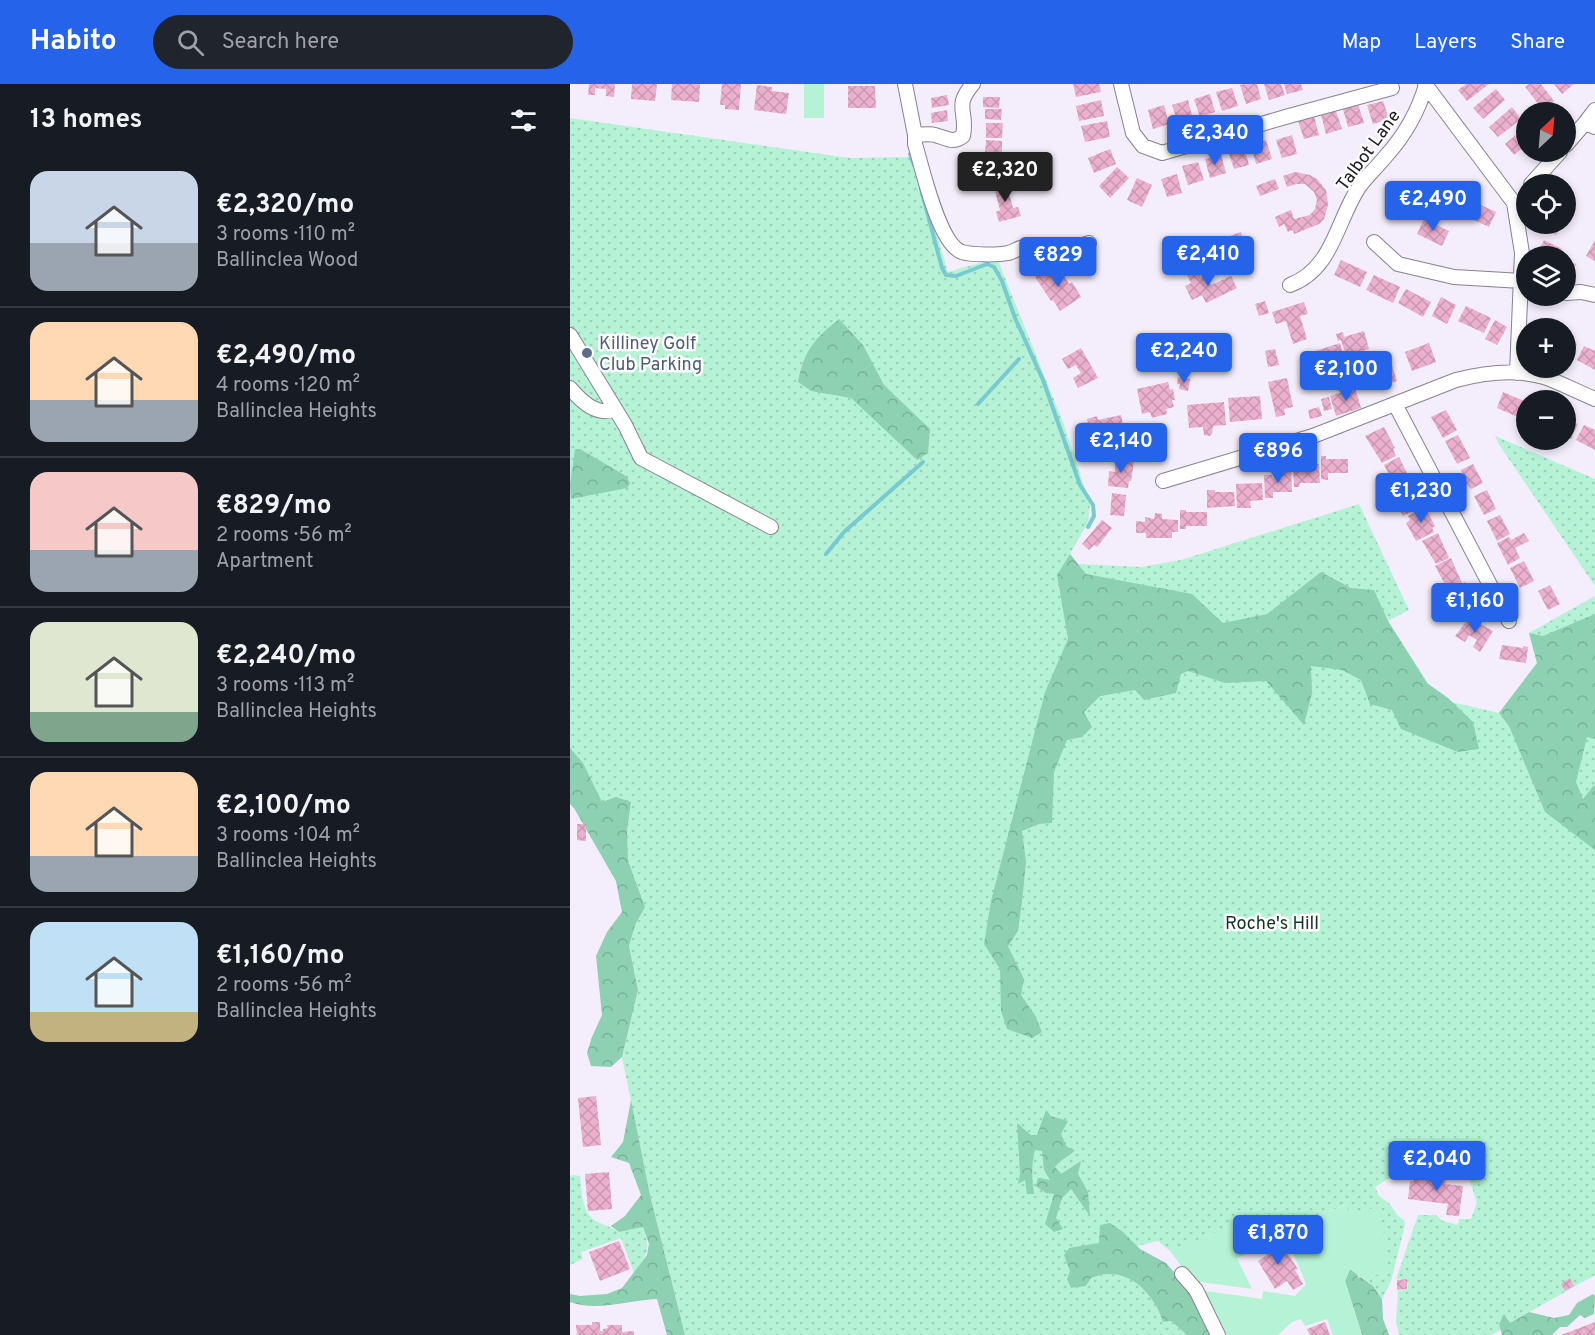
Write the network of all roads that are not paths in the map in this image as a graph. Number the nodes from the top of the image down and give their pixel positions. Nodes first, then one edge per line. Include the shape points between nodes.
1 (905, 84) edge
2 (973, 84) edge
3 (1121, 84) edge
4 (1426, 84) edge
5 (1392, 88) dead end
6 (1595, 110) edge
7 (1590, 125) edge
8 (915, 135) junction
9 (1576, 137) edge
10 (1551, 162) edge
11 (1540, 174) edge
12 (1514, 203) joint
13 (1374, 242) dead end
14 (1089, 243) dead end
15 (1521, 246) edge
16 (1290, 285) dead end
17 (1516, 289) edge
18 (1576, 292) edge
19 (1595, 295) edge
20 (570, 335) edge
21 (1516, 373) edge
22 (1545, 378) edge
23 (570, 388) edge
24 (1595, 399) edge
25 (1395, 404) junction
26 (615, 409) junction
27 (1163, 481) dead end
28 (771, 527) dead end
29 (1509, 621) dead end
30 (1182, 1274) dead end
31 (1218, 1335) edge

1 - 8 street
2 - 8 street via 961,105 961,138
3 - 5 street via 1133,133 1143,146 1162,153
4 - 12 street
4 - 16 street, Talbot Lane via 1419,110 1358,189 1316,269 1304,280
6 - 7 street
7 - 9 street
8 - 14 street via 934,207 951,246 962,252 1008,253 1024,246 1058,249
10 - 11 street
12 - 15 street
13 - 17 street via 1398,264
18 - 19 street
20 - 26 street
21 - 25 street via 1456,380
22 - 24 street
23 - 26 street via 589,406 608,412
25 - 27 street via 1313,436
25 - 29 street
26 - 28 street via 641,458
30 - 31 street via 1196,1290

